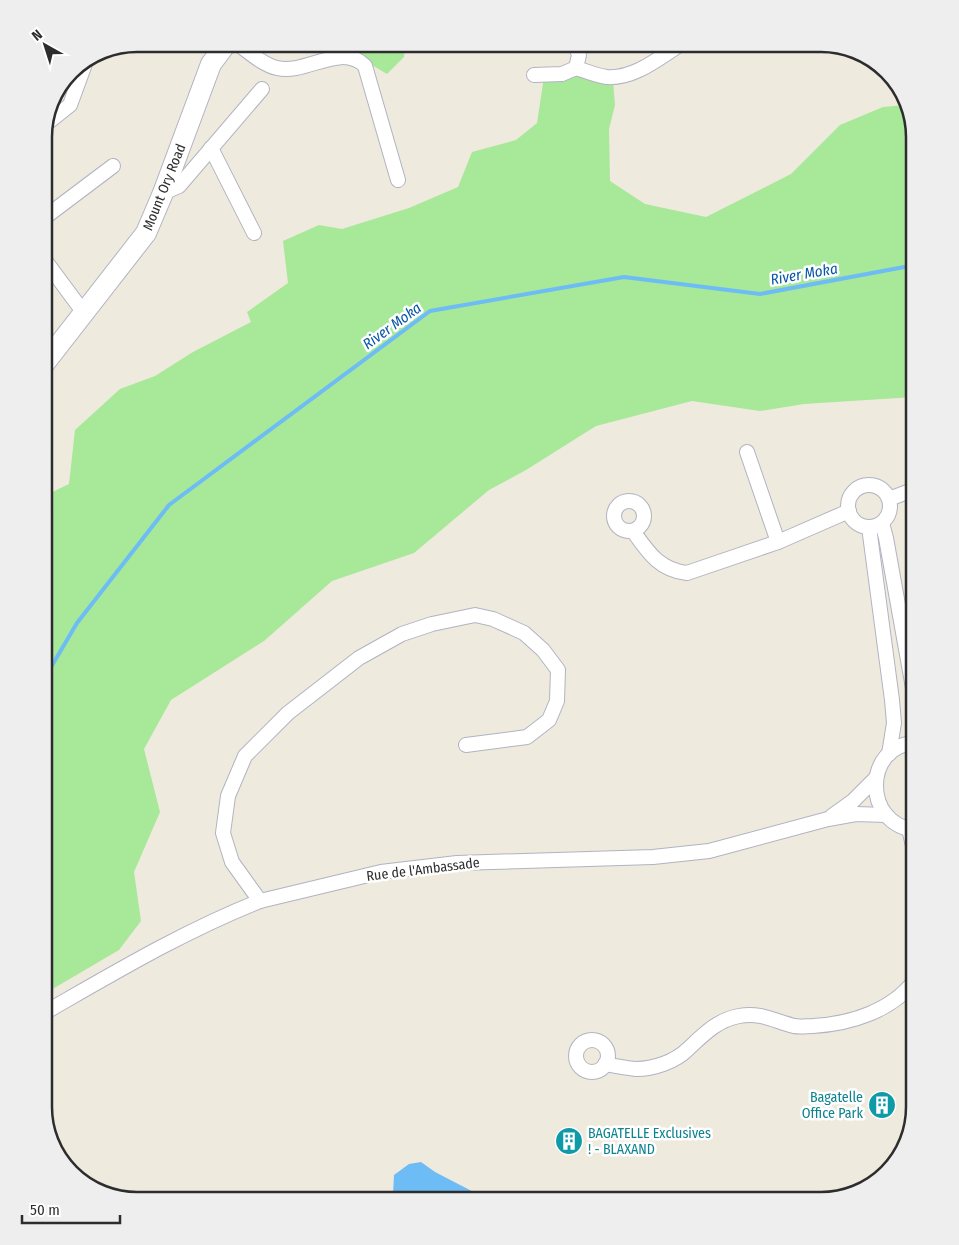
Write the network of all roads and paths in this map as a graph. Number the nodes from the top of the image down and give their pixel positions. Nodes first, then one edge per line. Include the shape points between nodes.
1 (220, 52) edge
2 (250, 52) edge
3 (578, 53) edge
4 (667, 53) edge
5 (576, 68) junction
6 (81, 75) edge
7 (534, 75) dead end
8 (262, 89) dead end
9 (55, 117) edge
10 (211, 148) junction
11 (113, 166) dead end
12 (398, 180) dead end
13 (163, 193) junction
14 (53, 211) edge
15 (254, 233) dead end
16 (53, 271) edge
17 (84, 313) junction
18 (53, 353) edge
19 (746, 452) dead end
20 (906, 492) edge
21 (889, 499) junction
22 (849, 511) junction
23 (875, 525) junction
24 (633, 531) dead end
25 (778, 542) junction
26 (906, 648) edge
27 (466, 745) dead end
28 (906, 746) edge
29 (889, 754) junction
30 (876, 778) junction
31 (886, 815) junction
32 (828, 819) junction
33 (906, 827) edge
34 (260, 901) junction
35 (906, 988) edge
36 (52, 1008) edge
37 (605, 1064) dead end

1 - 13 main road, Mount Ory Road via 211,64
2 - 12 street via 277,68 293,68 340,57 358,59 365,66
3 - 5 street
4 - 5 street via 626,75 606,77
5 - 7 street via 562,74
6 - 9 street via 70,105
8 - 10 street
10 - 13 street via 179,186
10 - 15 street
11 - 14 street
13 - 17 main road, Mount Ory Road via 146,233
16 - 17 street
17 - 18 main road, Mount Ory Road
19 - 25 street
20 - 21 street
21 - 22 street via 880,488 867,485 850,497
21 - 23 street via 890,512
22 - 23 street via 856,522
22 - 25 street
23 - 26 street via 886,538
23 - 29 street via 894,723
24 - 25 street via 658,562 674,572 687,573
27 - 34 street via 527,737 550,720 557,701 558,670 524,633 476,615 402,634 359,658 288,713 245,756 228,796 223,833 232,862
28 - 29 street
29 - 30 street
30 - 31 street via 878,804
30 - 32 street via 853,801
31 - 32 street, Rue de l'Ambassade via 856,814
31 - 33 street via 896,824
32 - 34 street, Rue de l'Ambassade via 709,851 653,857 457,863 380,872
34 - 36 street, Rue de l'Ambassade via 173,940
35 - 37 street via 891,1002 864,1017 824,1025 796,1026 762,1015 738,1016 719,1023 687,1051 665,1064 637,1069

